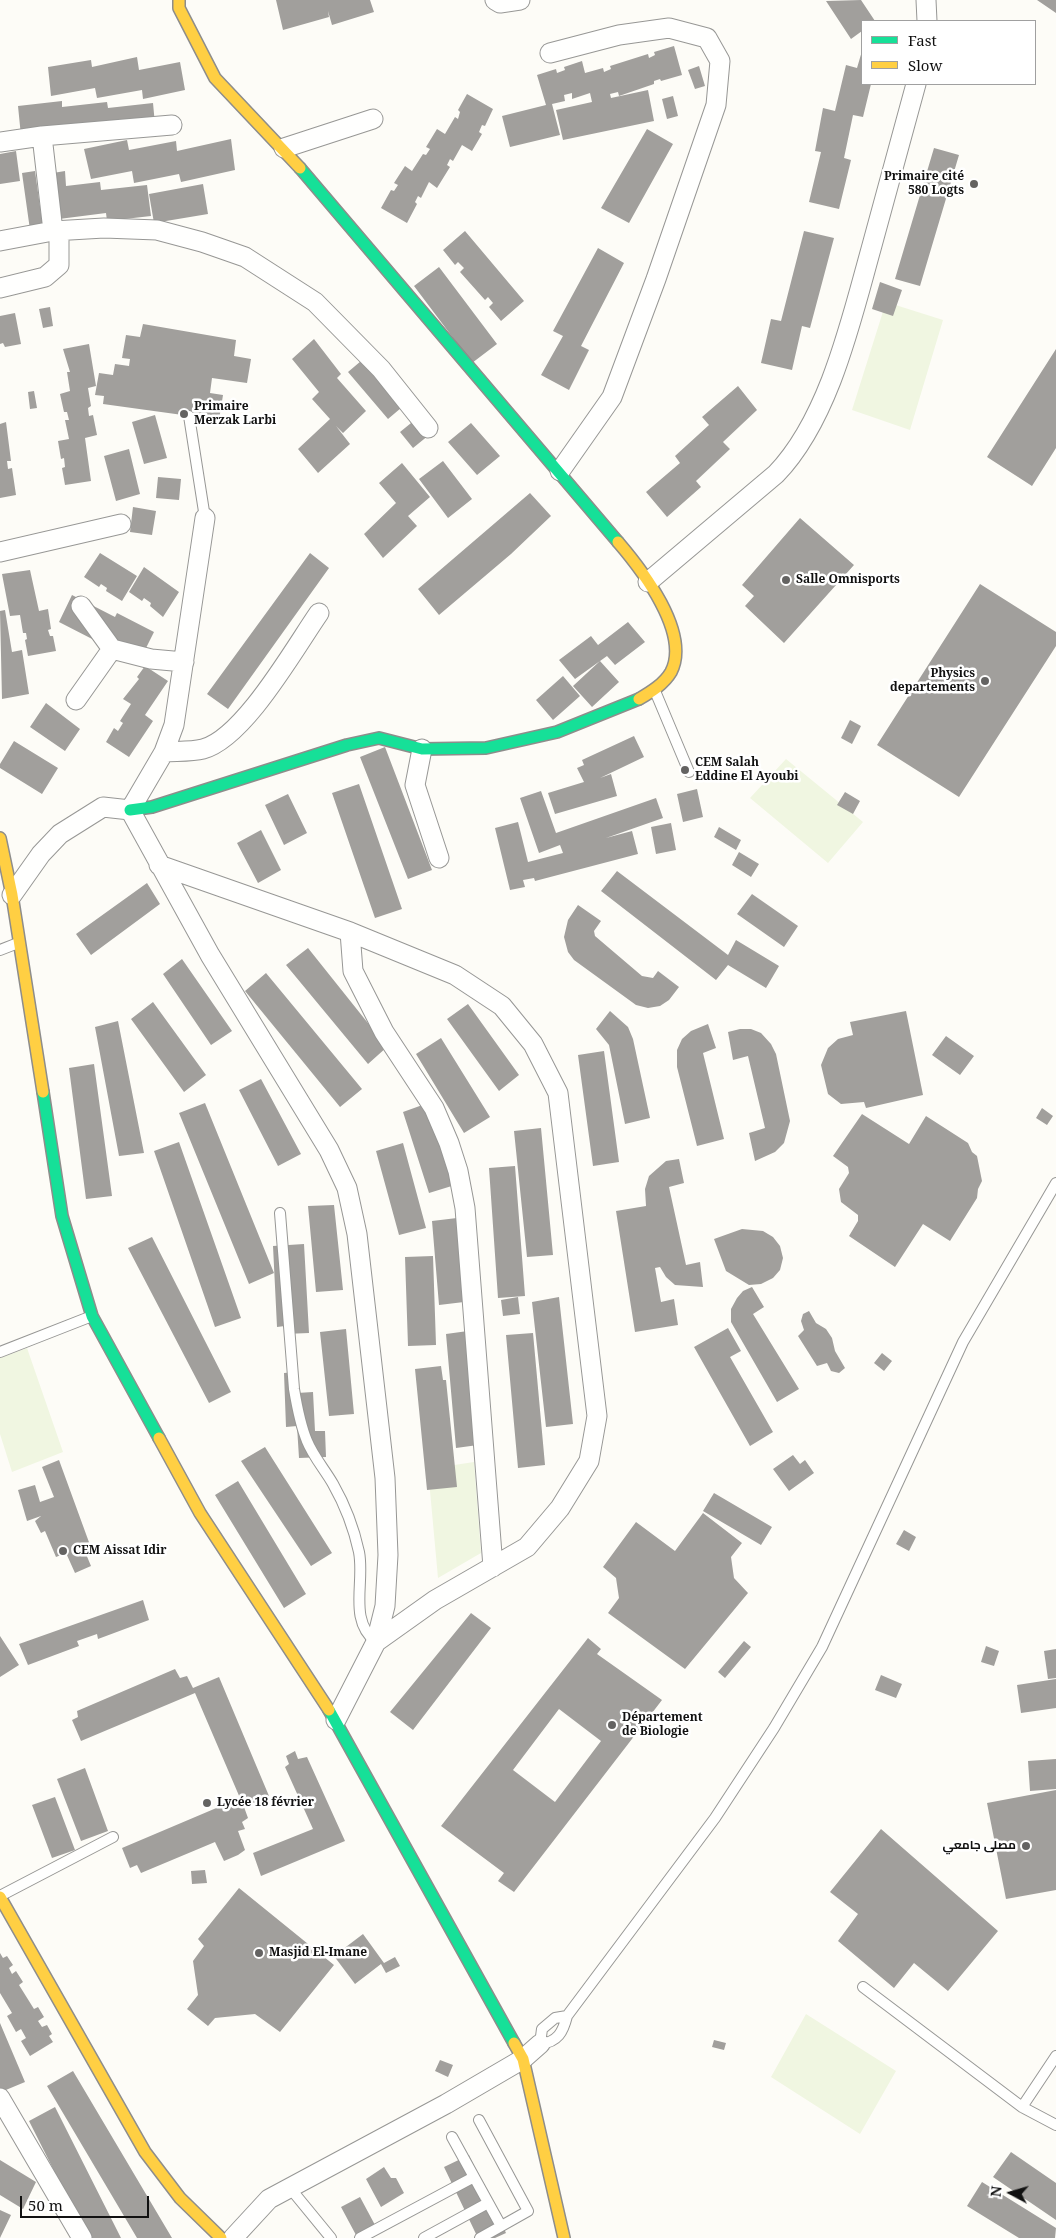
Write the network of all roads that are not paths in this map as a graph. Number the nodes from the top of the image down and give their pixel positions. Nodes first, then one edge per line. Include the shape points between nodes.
1 (179, 0) edge
2 (494, 0) edge
3 (520, 0) edge
4 (926, 0) edge
5 (927, 20) edge
6 (550, 53) dead end
7 (916, 85) edge
8 (373, 119) dead end
9 (172, 125) dead end
10 (42, 136) junction
11 (0, 142) edge
12 (284, 148) junction
13 (56, 231) junction
14 (0, 241) edge
15 (0, 288) edge
16 (189, 416) dead end
17 (428, 428) dead end
18 (560, 471) junction
19 (205, 518) joint
20 (121, 524) dead end
21 (0, 552) edge
22 (648, 582) junction
23 (81, 606) dead end
24 (319, 613) dead end
25 (112, 649) junction
26 (184, 662) junction
27 (655, 690) junction
28 (76, 700) dead end
29 (422, 750) junction
30 (164, 752) junction
31 (689, 772) dead end
32 (130, 810) junction
33 (0, 838) edge
34 (439, 858) dead end
35 (159, 865) junction
36 (12, 895) junction
37 (350, 932) junction
38 (19, 943) junction
39 (0, 950) edge
40 (1056, 1183) edge
41 (280, 1214) dead end
42 (92, 1316) junction
43 (0, 1352) edge
44 (493, 1567) junction
45 (376, 1642) junction
46 (336, 1720) junction
47 (113, 1837) dead end
48 (0, 1896) edge
49 (863, 1988) dead end
50 (567, 2016) junction
51 (540, 2044) junction
52 (1056, 2056) edge
53 (523, 2060) junction
54 (1, 2100) edge
55 (1022, 2107) junction
56 (479, 2120) dead end
57 (1056, 2126) edge
58 (452, 2137) dead end
59 (474, 2177) junction
60 (290, 2188) junction
61 (488, 2203) junction
62 (502, 2226) junction
63 (82, 2238) edge
64 (221, 2238) edge
65 (233, 2238) edge
66 (331, 2238) edge
67 (360, 2238) edge
68 (424, 2238) edge
69 (480, 2238) edge
70 (564, 2238) edge

1 - 12 street via 179,8 215,78
2 - 3 street via 500,3
4 - 5 street
6 - 18 street via 618,35 669,28 707,38 720,61 716,105 612,397
7 - 22 street via 847,336 803,440 776,474
8 - 12 street
9 - 10 street
10 - 11 street
10 - 13 street
12 - 18 street
13 - 14 street
13 - 15 street via 58,265 45,277
13 - 17 street via 104,228 157,230 244,257 315,302 381,369
16 - 19 lane
18 - 22 street
19 - 26 street
20 - 21 street
22 - 27 street via 667,614 676,645 671,671
23 - 25 street
24 - 30 street via 247,718 227,736 203,749
25 - 26 street via 151,659
25 - 28 street
26 - 30 street via 174,725
27 - 29 street via 557,732 486,748
27 - 31 lane
29 - 32 street via 379,738 347,745 152,807
29 - 34 street via 415,785
30 - 32 street
32 - 35 street
32 - 36 street via 102,807 60,834 41,854
33 - 36 street
35 - 37 street
35 - 45 street via 329,1150 348,1188 357,1234 386,1478 388,1555 385,1606
36 - 38 street
37 - 44 street via 353,971 362,991 384,1032 434,1108 458,1171 465,1208
37 - 44 street via 455,975 502,1006 533,1044 558,1093 596,1416 589,1460 560,1508 527,1547
38 - 39 lane
38 - 42 street via 62,1216
40 - 50 lane via 963,1342 822,1647 715,1818
41 - 45 lane via 298,1418 307,1443 334,1486 351,1524 359,1554 359,1614 366,1635
42 - 43 lane
42 - 46 street via 200,1513
44 - 45 street via 435,1600
45 - 46 street
46 - 53 street
47 - 48 lane
48 - 64 street via 116,2105 168,2187 200,2222
49 - 55 lane
50 - 51 lane via 563,2031 552,2043
50 - 51 lane via 555,2018 542,2029
51 - 53 street
52 - 55 lane
53 - 60 street
53 - 70 street
54 - 63 street
55 - 57 lane
56 - 62 lane via 528,2212
58 - 59 lane
59 - 61 lane
59 - 67 lane
60 - 65 street via 268,2199
60 - 66 lane
61 - 62 lane
61 - 68 lane
62 - 69 lane

